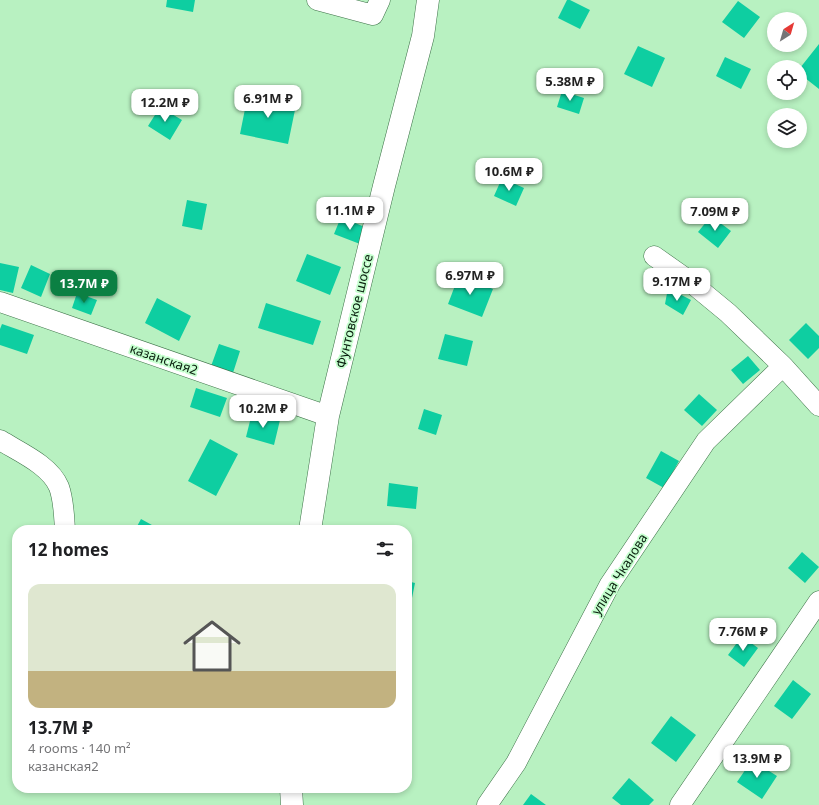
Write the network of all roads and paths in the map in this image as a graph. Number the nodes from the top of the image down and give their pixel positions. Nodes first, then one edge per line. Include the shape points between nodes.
1 (317, 0) edge
2 (380, 0) edge
3 (428, 0) edge
4 (654, 256) dead end
5 (0, 302) edge
6 (783, 366) junction
7 (819, 406) edge
8 (328, 416) junction
9 (0, 440) edge
10 (65, 525) edge
11 (311, 525) edge
12 (819, 601) edge
13 (291, 793) edge
14 (292, 805) edge
15 (487, 805) edge
16 (680, 805) edge

1 - 2 street via 373,15
3 - 8 street, Фунтовское шоссе via 423,36
4 - 6 street via 728,313
5 - 8 street, казанская2
6 - 7 street
6 - 15 street, улица Чкалова via 706,441 627,558 610,584 516,763
8 - 11 street, Фунтовское шоссе
9 - 10 street via 52,474 62,499
12 - 16 street
13 - 14 street

